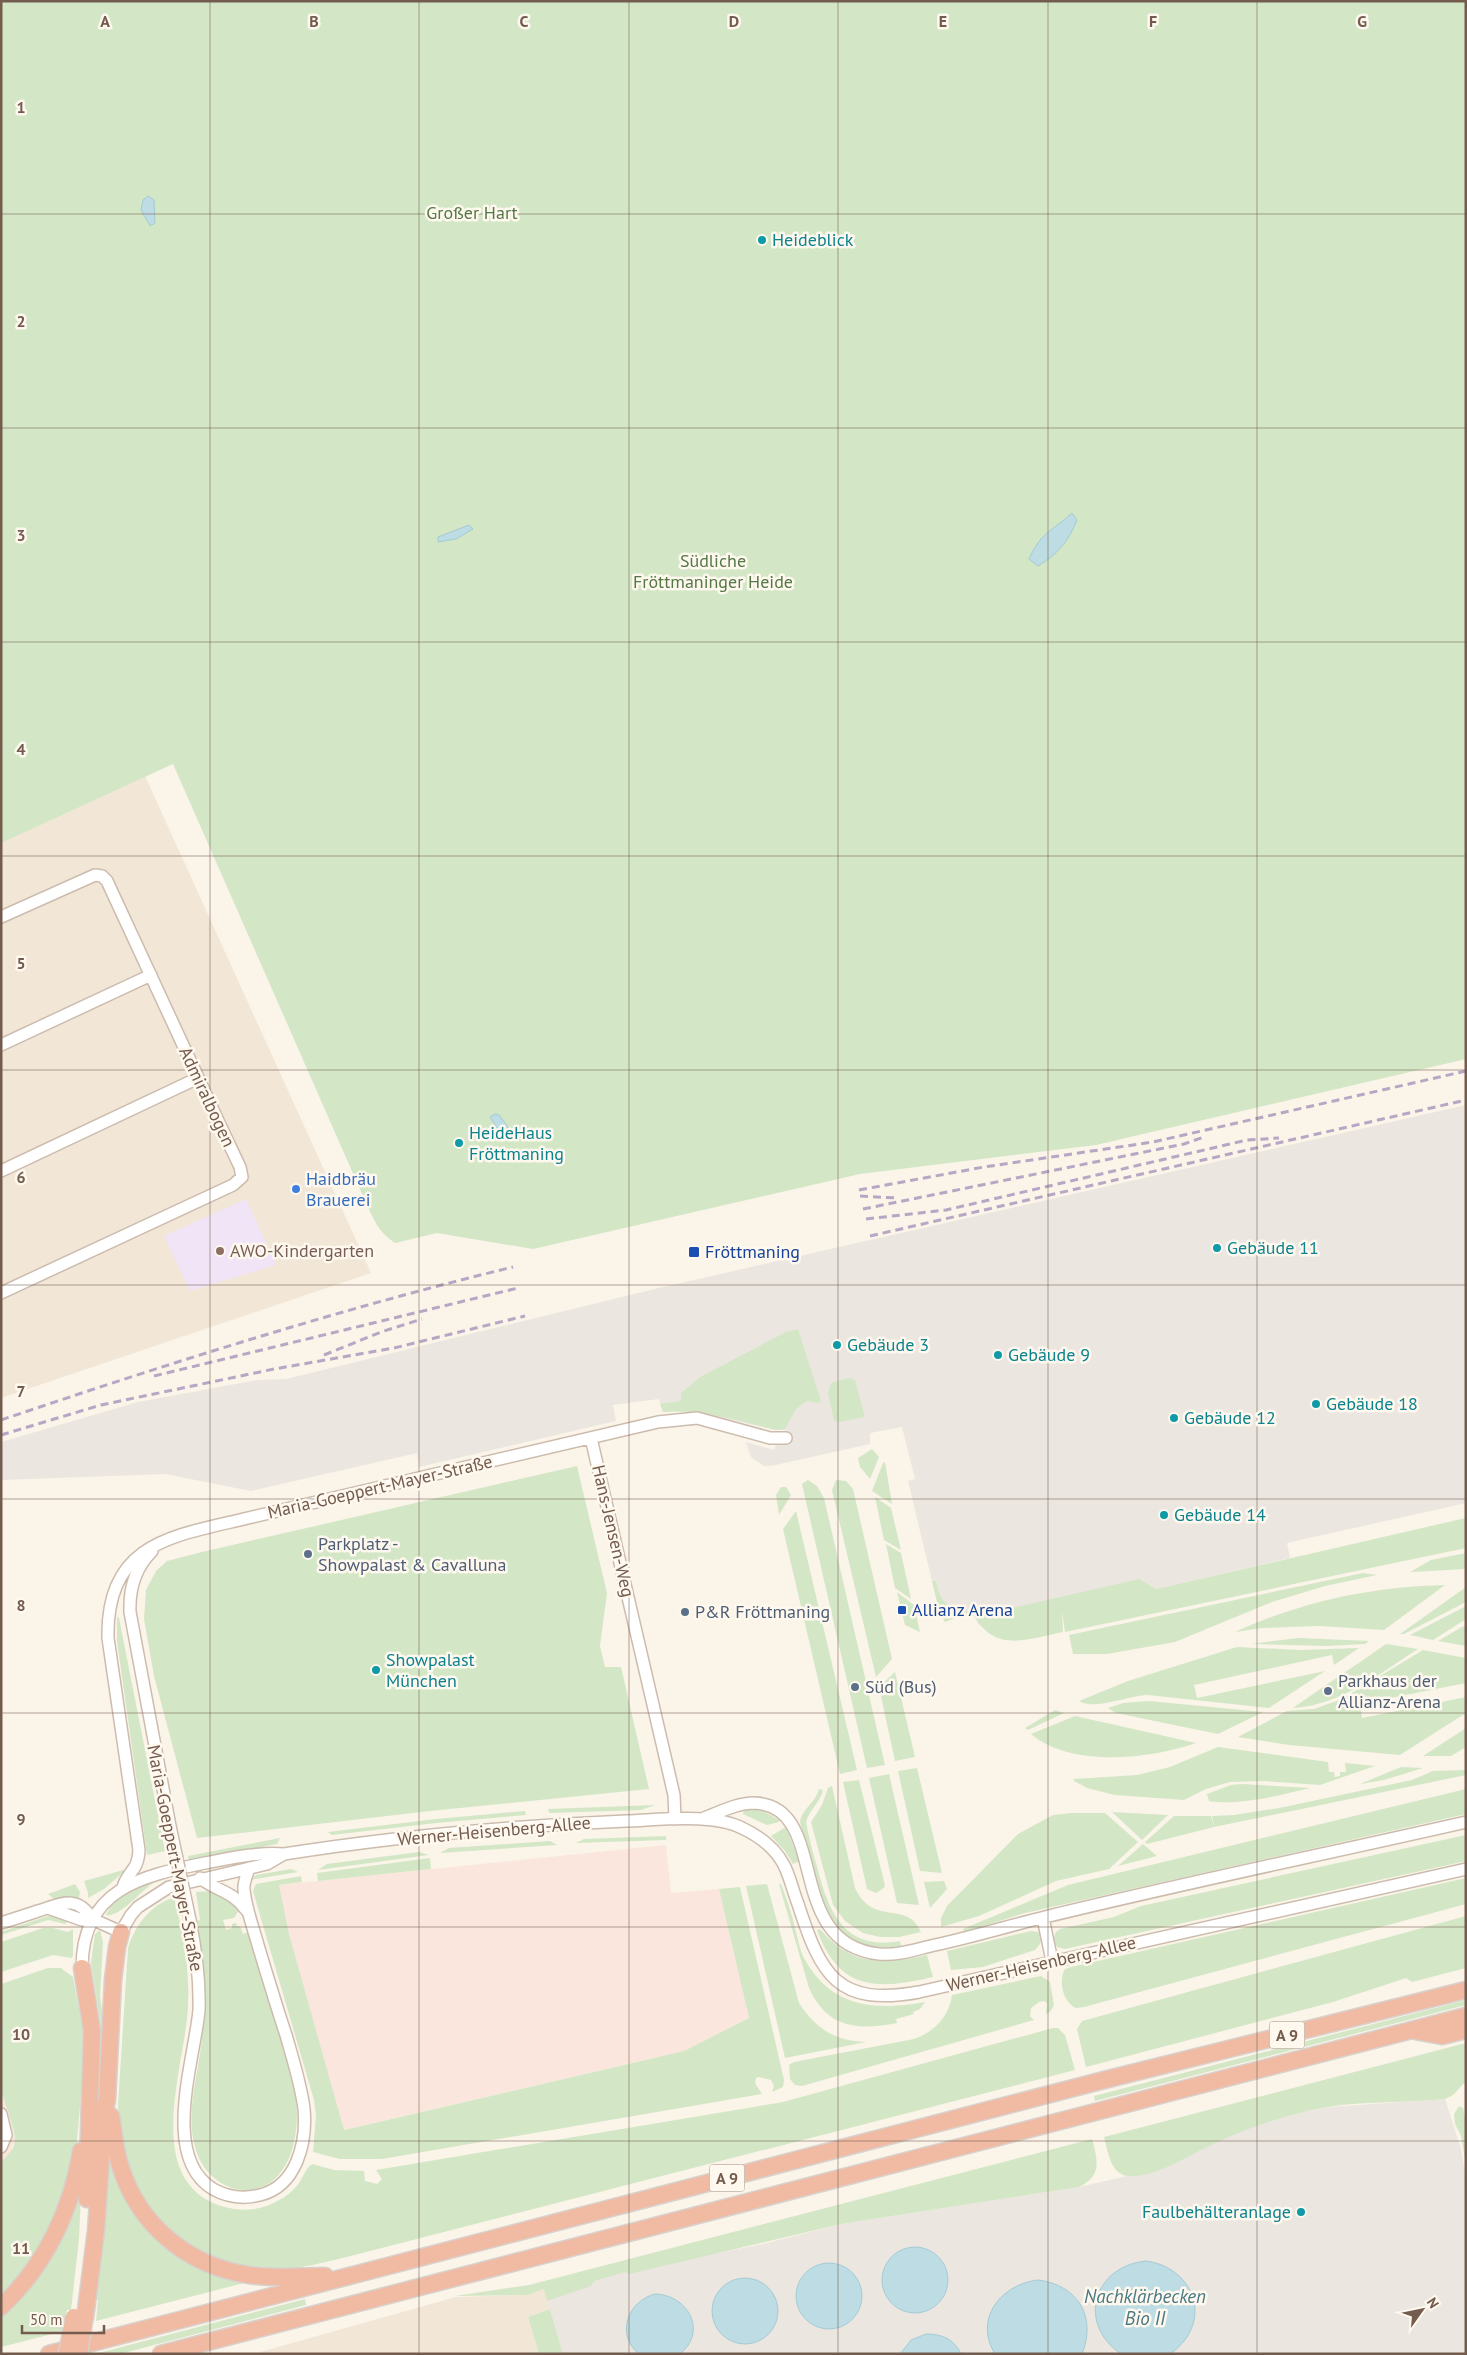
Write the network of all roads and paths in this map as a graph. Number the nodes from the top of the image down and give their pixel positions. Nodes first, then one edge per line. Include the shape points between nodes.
1 (1, 917) edge
2 (151, 975) junction
3 (1, 1045) edge
4 (198, 1078) junction
5 (1, 1170) edge
6 (1, 1293) edge
7 (591, 1438) junction
8 (786, 1438) dead end
9 (170, 1539) junction
10 (704, 1818) junction
11 (675, 1820) junction
12 (1466, 1822) edge
13 (284, 1854) junction
14 (249, 1868) junction
15 (1466, 1869) edge
16 (200, 1878) junction
17 (122, 1889) junction
18 (249, 1915) junction
19 (1043, 1918) junction
20 (92, 1919) junction
21 (1, 1923) edge
22 (122, 1932) junction
23 (1052, 1961) junction
24 (82, 1968) joint
25 (1466, 1990) edge
26 (1466, 2016) edge
27 (1410, 2030) junction
28 (1466, 2030) edge
29 (107, 2100) junction
30 (1, 2114) edge
31 (88, 2135) junction
32 (1, 2147) edge
33 (346, 2276) junction
34 (1, 2307) edge
35 (79, 2318) junction
36 (49, 2354) edge
37 (67, 2354) edge
38 (79, 2354) edge
39 (161, 2354) edge

1 - 2 street, Admiralbogen via 97,874 107,881
2 - 3 street
2 - 4 street, Admiralbogen
4 - 5 street
4 - 6 street, Admiralbogen via 240,1167 242,1177 238,1183
7 - 8 street via 658,1422 697,1418 770,1438
7 - 9 street, Maria-Goeppert-Mayer-Straße via 360,1490
7 - 11 street, Hans-Jensen-Weg via 674,1795
9 - 17 street, Maria-Goeppert-Mayer-Straße via 150,1547 124,1570 114,1590 107,1620 139,1850 138,1863
9 - 18 street, Maria-Goeppert-Mayer-Straße, bridge via 145,1558 131,1584 129,1600 198,1967 199,2009 185,2109 185,2142 194,2169 209,2186 230,2196 251,2197 271,2191 287,2178 300,2155 304,2126 298,2075
10 - 11 street, Werner-Heisenberg-Allee
10 - 19 street, Werner-Heisenberg-Allee via 730,1807 755,1803 782,1812 796,1831 815,1901 825,1922 840,1938 868,1952 910,1951
10 - 23 street, Werner-Heisenberg-Allee via 741,1827 763,1840 775,1852 787,1871 818,1959 827,1972 850,1989 876,1997 895,1996
11 - 13 street, Werner-Heisenberg-Allee via 461,1831
12 - 19 street, Werner-Heisenberg-Allee
13 - 14 street, Werner-Heisenberg-Allee via 267,1864
13 - 17 street, Werner-Heisenberg-Allee via 264,1853 166,1871
14 - 16 street, Werner-Heisenberg-Allee
14 - 18 street, Maria-Goeppert-Mayer-Straße via 244,1884
15 - 23 street, Werner-Heisenberg-Allee
16 - 18 street, Maria-Goeppert-Mayer-Straße via 210,1886 229,1892
16 - 22 street, Werner-Heisenberg-Allee via 169,1887 150,1898 130,1915
17 - 20 street, Werner-Heisenberg-Allee
19 - 23 street
20 - 21 street via 87,1911 65,1902
20 - 22 street
20 - 24 street, Werner-Heisenberg-Allee via 84,1938
22 - 29 highway via 117,1947 112,2000
24 - 31 highway via 92,2032
25 - 33 highway, A 9
26 - 27 highway, A 9
27 - 28 highway via 1442,2036
27 - 39 highway, A 9
29 - 33 highway via 116,2150 127,2185 148,2220 176,2246 206,2263 250,2275
29 - 35 highway via 96,2231
30 - 32 street via 6,2135
31 - 34 highway via 81,2147 69,2204 56,2230 26,2279
31 - 35 highway via 85,2247
33 - 36 highway, A 9
35 - 37 highway, bridge
35 - 38 highway, bridge

